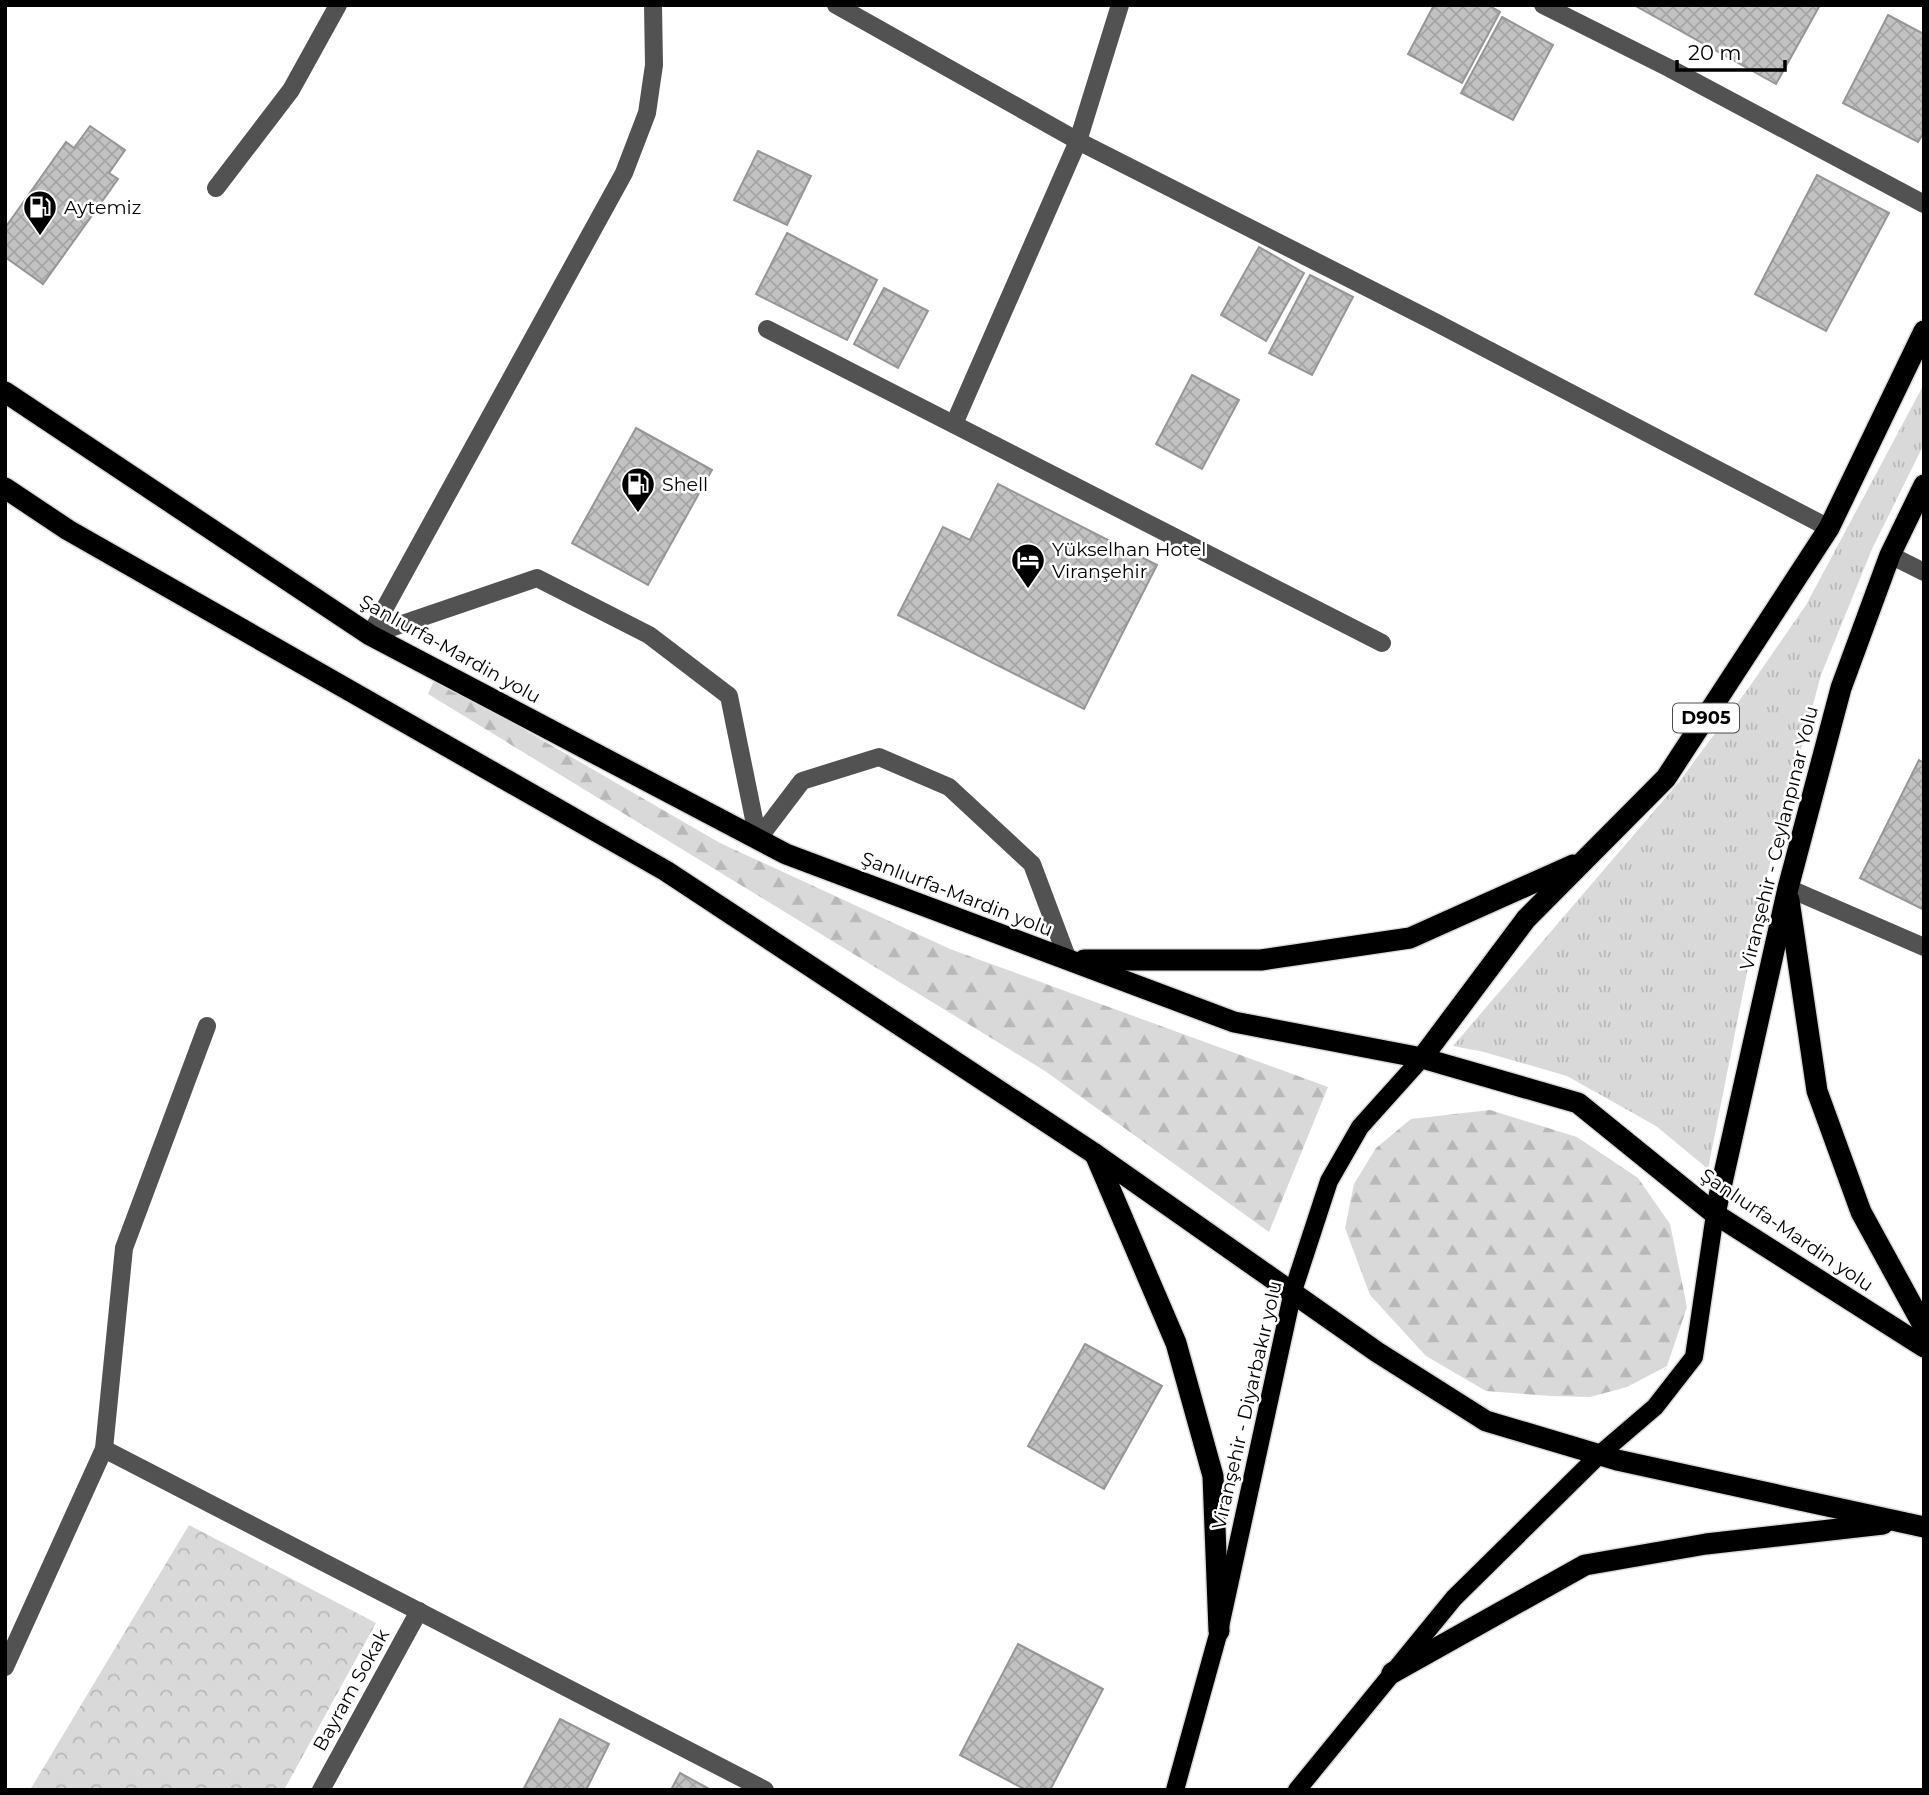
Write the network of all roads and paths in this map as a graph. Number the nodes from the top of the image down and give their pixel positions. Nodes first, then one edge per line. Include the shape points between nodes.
1 (653, 5) edge
2 (836, 5) edge
3 (1120, 5) edge
4 (1543, 5) edge
5 (333, 7) edge
6 (1077, 141) junction
7 (216, 188) dead end
8 (1924, 204) edge
9 (767, 329) dead end
10 (1924, 331) edge
11 (5, 392) edge
12 (954, 424) junction
13 (1924, 485) edge
14 (5, 488) edge
15 (1829, 528) junction
16 (1890, 555) junction
17 (1924, 572) edge
18 (370, 635) junction
19 (1382, 643) dead end
20 (758, 839) junction
21 (1584, 860) junction
22 (1788, 888) junction
23 (1924, 947) edge
24 (1068, 960) junction
25 (206, 1026) dead end
26 (1422, 1058) junction
27 (1095, 1154) junction
28 (1715, 1214) junction
29 (1293, 1291) junction
30 (1924, 1327) edge
31 (1924, 1347) edge
32 (104, 1449) junction
33 (1599, 1455) junction
34 (1900, 1522) junction
35 (1924, 1527) edge
36 (419, 1611) junction
37 (1219, 1631) junction
38 (5, 1667) edge
39 (1392, 1673) junction
40 (321, 1790) edge
41 (765, 1790) edge
42 (1175, 1790) edge
43 (1297, 1790) edge

1 - 18 street via 654,65 647,114 624,173
2 - 6 street
3 - 6 street
4 - 8 street
5 - 7 street via 290,90
6 - 12 street
6 - 15 street
9 - 12 street
10 - 15 highway, D905
11 - 18 highway, Şanlıurfa-Mardin yolu
12 - 19 street
13 - 16 highway, Viranşehir - Ceylanpınar Yolu
14 - 27 highway via 68,530 666,871
15 - 21 highway, D905 via 1666,778
16 - 17 street
16 - 22 highway, Viranşehir - Ceylanpınar Yolu via 1841,688
18 - 20 highway, Şanlıurfa-Mardin yolu
18 - 20 street via 537,578 649,635 729,696
20 - 24 highway, Şanlıurfa-Mardin yolu
20 - 24 street via 802,781 880,757 948,787 1032,864
21 - 24 highway via 1410,938 1261,960
21 - 26 highway, D905 via 1525,919
22 - 23 street
22 - 28 highway, Viranşehir - Ceylanpınar Yolu
22 - 30 highway via 1817,1091 1861,1212
24 - 26 highway, Şanlıurfa-Mardin yolu via 1234,1022
25 - 32 street via 124,1248
26 - 28 highway, Şanlıurfa-Mardin yolu via 1578,1103
26 - 29 main road, Viranşehir - Diyarbakır yolu via 1360,1127 1329,1181
27 - 29 highway
27 - 37 highway via 1176,1343 1213,1476
28 - 31 highway, Şanlıurfa-Mardin yolu
28 - 33 main road via 1694,1357 1655,1408
29 - 33 highway via 1377,1352 1486,1421
29 - 37 main road, Viranşehir - Diyarbakır yolu
32 - 36 street
32 - 38 street
33 - 34 highway
33 - 39 main road via 1454,1598
34 - 35 highway
34 - 39 highway via 1706,1544 1585,1565
36 - 40 street, Bayram Sokak
36 - 41 street
37 - 42 main road, Viranşehir - Diyarbakır yolu
39 - 43 main road

